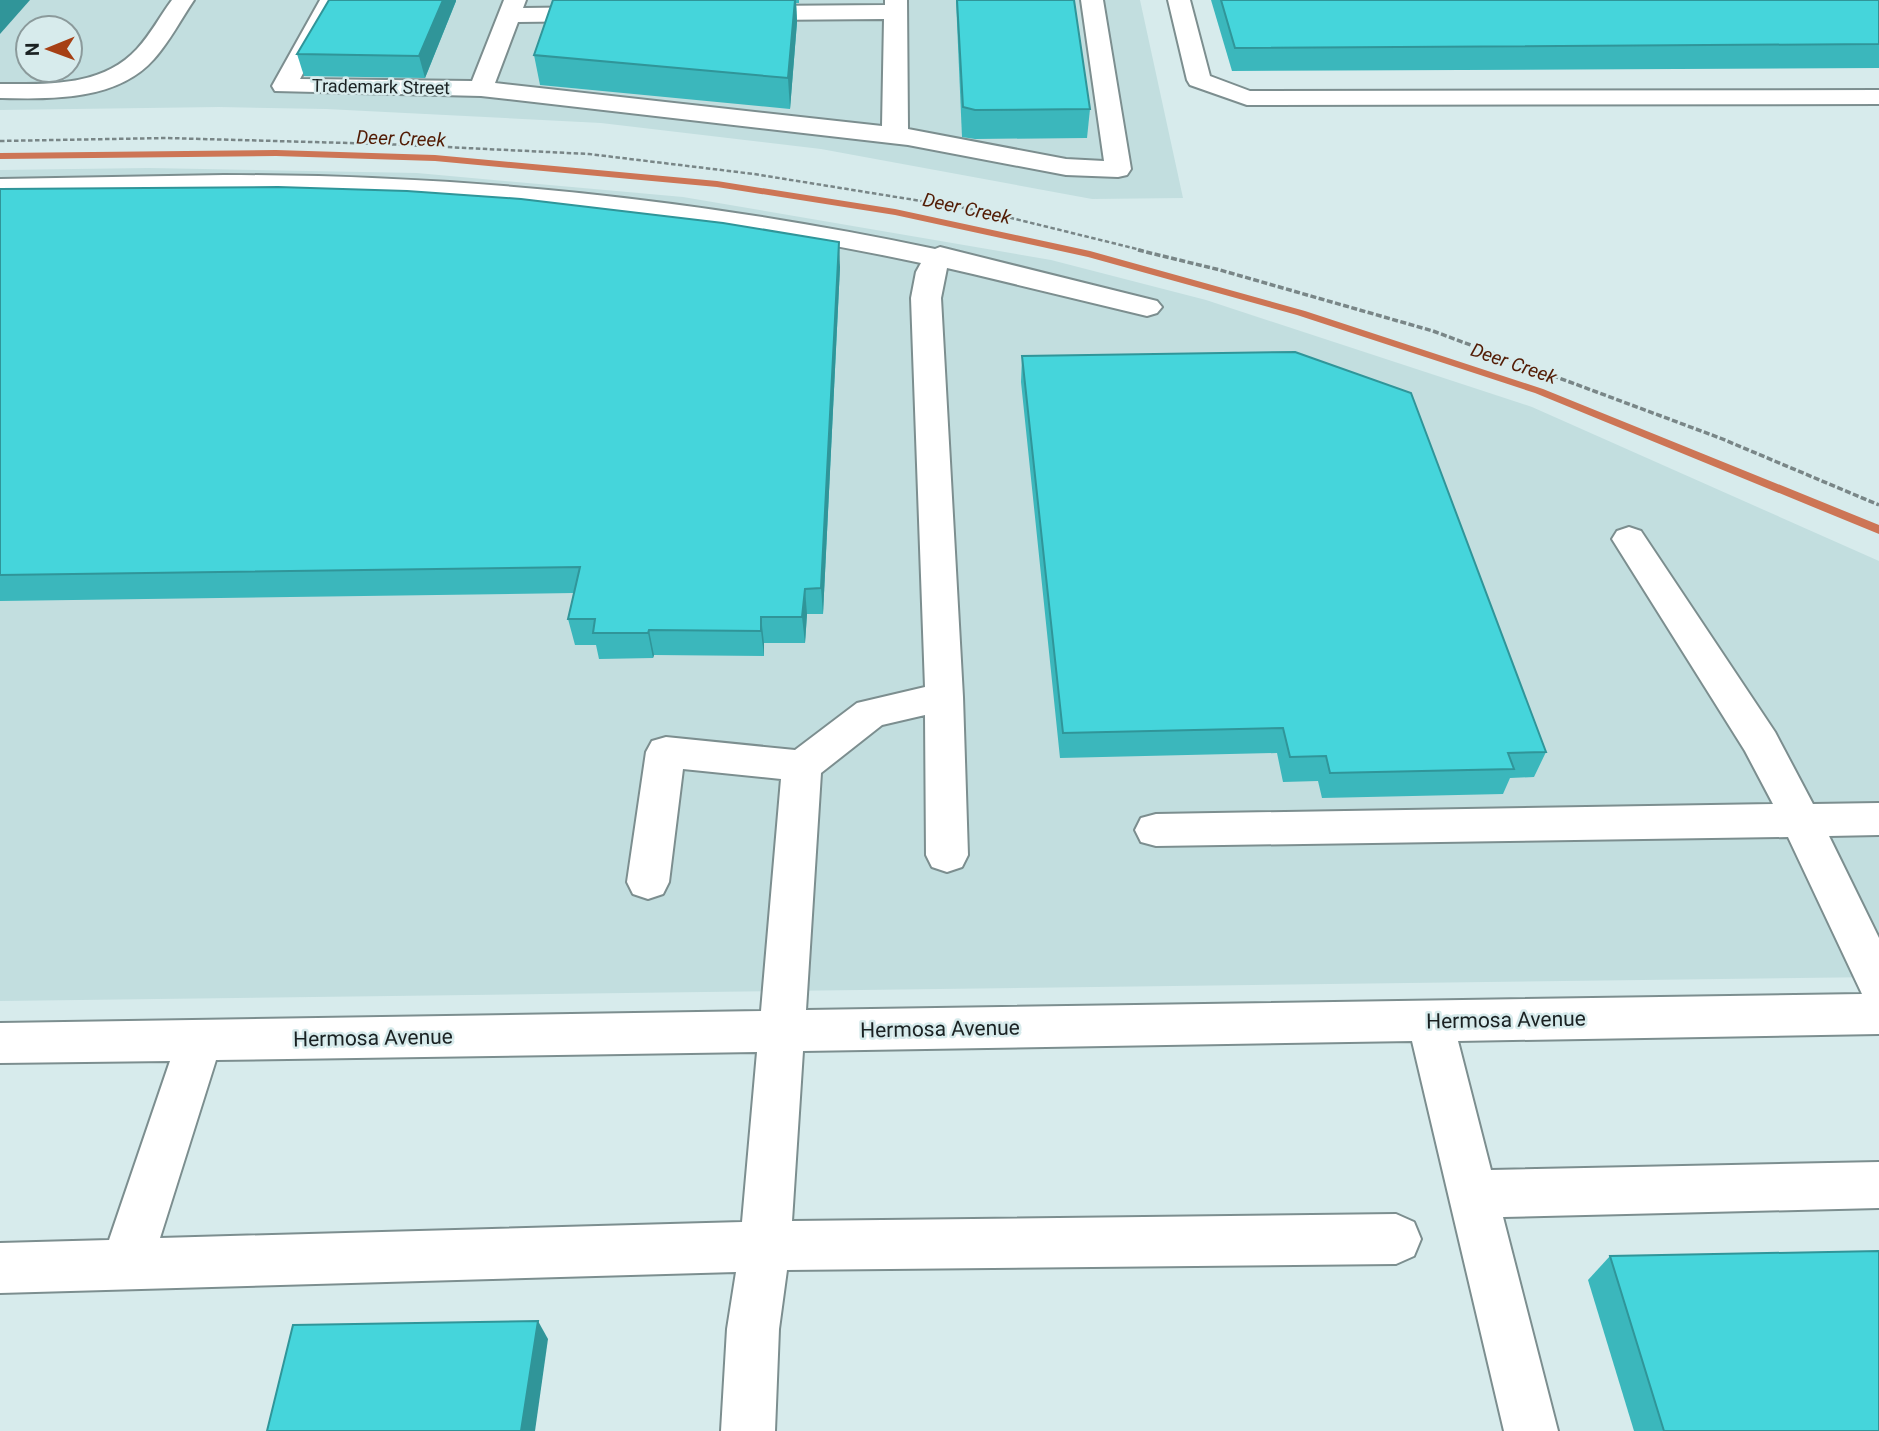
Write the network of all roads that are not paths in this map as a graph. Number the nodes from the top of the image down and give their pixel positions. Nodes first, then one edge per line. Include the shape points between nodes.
1 (183, 0) edge
2 (331, 0) edge
3 (1093, 0) edge
4 (1179, 0) edge
5 (896, 6) edge
6 (512, 7) edge
7 (722, 13) edge
8 (629, 14) edge
9 (481, 89) junction
10 (0, 91) edge
11 (1879, 97) edge
12 (895, 136) junction
13 (0, 187) edge
14 (940, 256) junction
15 (1147, 307) dead end
16 (1629, 539) dead end
17 (944, 697) junction
18 (802, 765) junction
19 (1879, 819) edge
20 (1801, 820) junction
21 (1156, 830) dead end
22 (947, 855) dead end
23 (648, 882) dead end
24 (1879, 984) edge
25 (1879, 1014) edge
26 (1430, 1021) junction
27 (781, 1032) junction
28 (200, 1040) junction
29 (0, 1043) edge
30 (1879, 1185) edge
31 (1471, 1194) junction
32 (1396, 1239) dead end
33 (765, 1245) junction
34 (126, 1264) junction
35 (0, 1268) edge
36 (748, 1431) edge
37 (1531, 1431) edge

1 - 10 street via 143,57 106,82 71,89
2 - 9 street, Trademark Street via 284,86
3 - 12 street via 1118,169 1066,167
4 - 11 street via 1199,80 1247,98
5 - 7 street
5 - 12 street
6 - 8 street
6 - 9 street, Trademark Street
9 - 12 street
13 - 14 street via 294,184 447,188 681,212
14 - 15 street
14 - 17 street via 930,272 926,298
16 - 20 street via 1761,743
17 - 18 street via 871,713
17 - 22 street
18 - 23 street via 666,752
18 - 27 street
19 - 20 street
20 - 21 street
20 - 24 street
25 - 26 street, Hermosa Avenue
26 - 27 street, Hermosa Avenue
26 - 31 street
27 - 28 street, Hermosa Avenue
27 - 33 street
28 - 29 street, Hermosa Avenue
28 - 34 street
30 - 31 street
31 - 37 street
32 - 33 street
33 - 34 street
33 - 36 street via 753,1329
34 - 35 street

